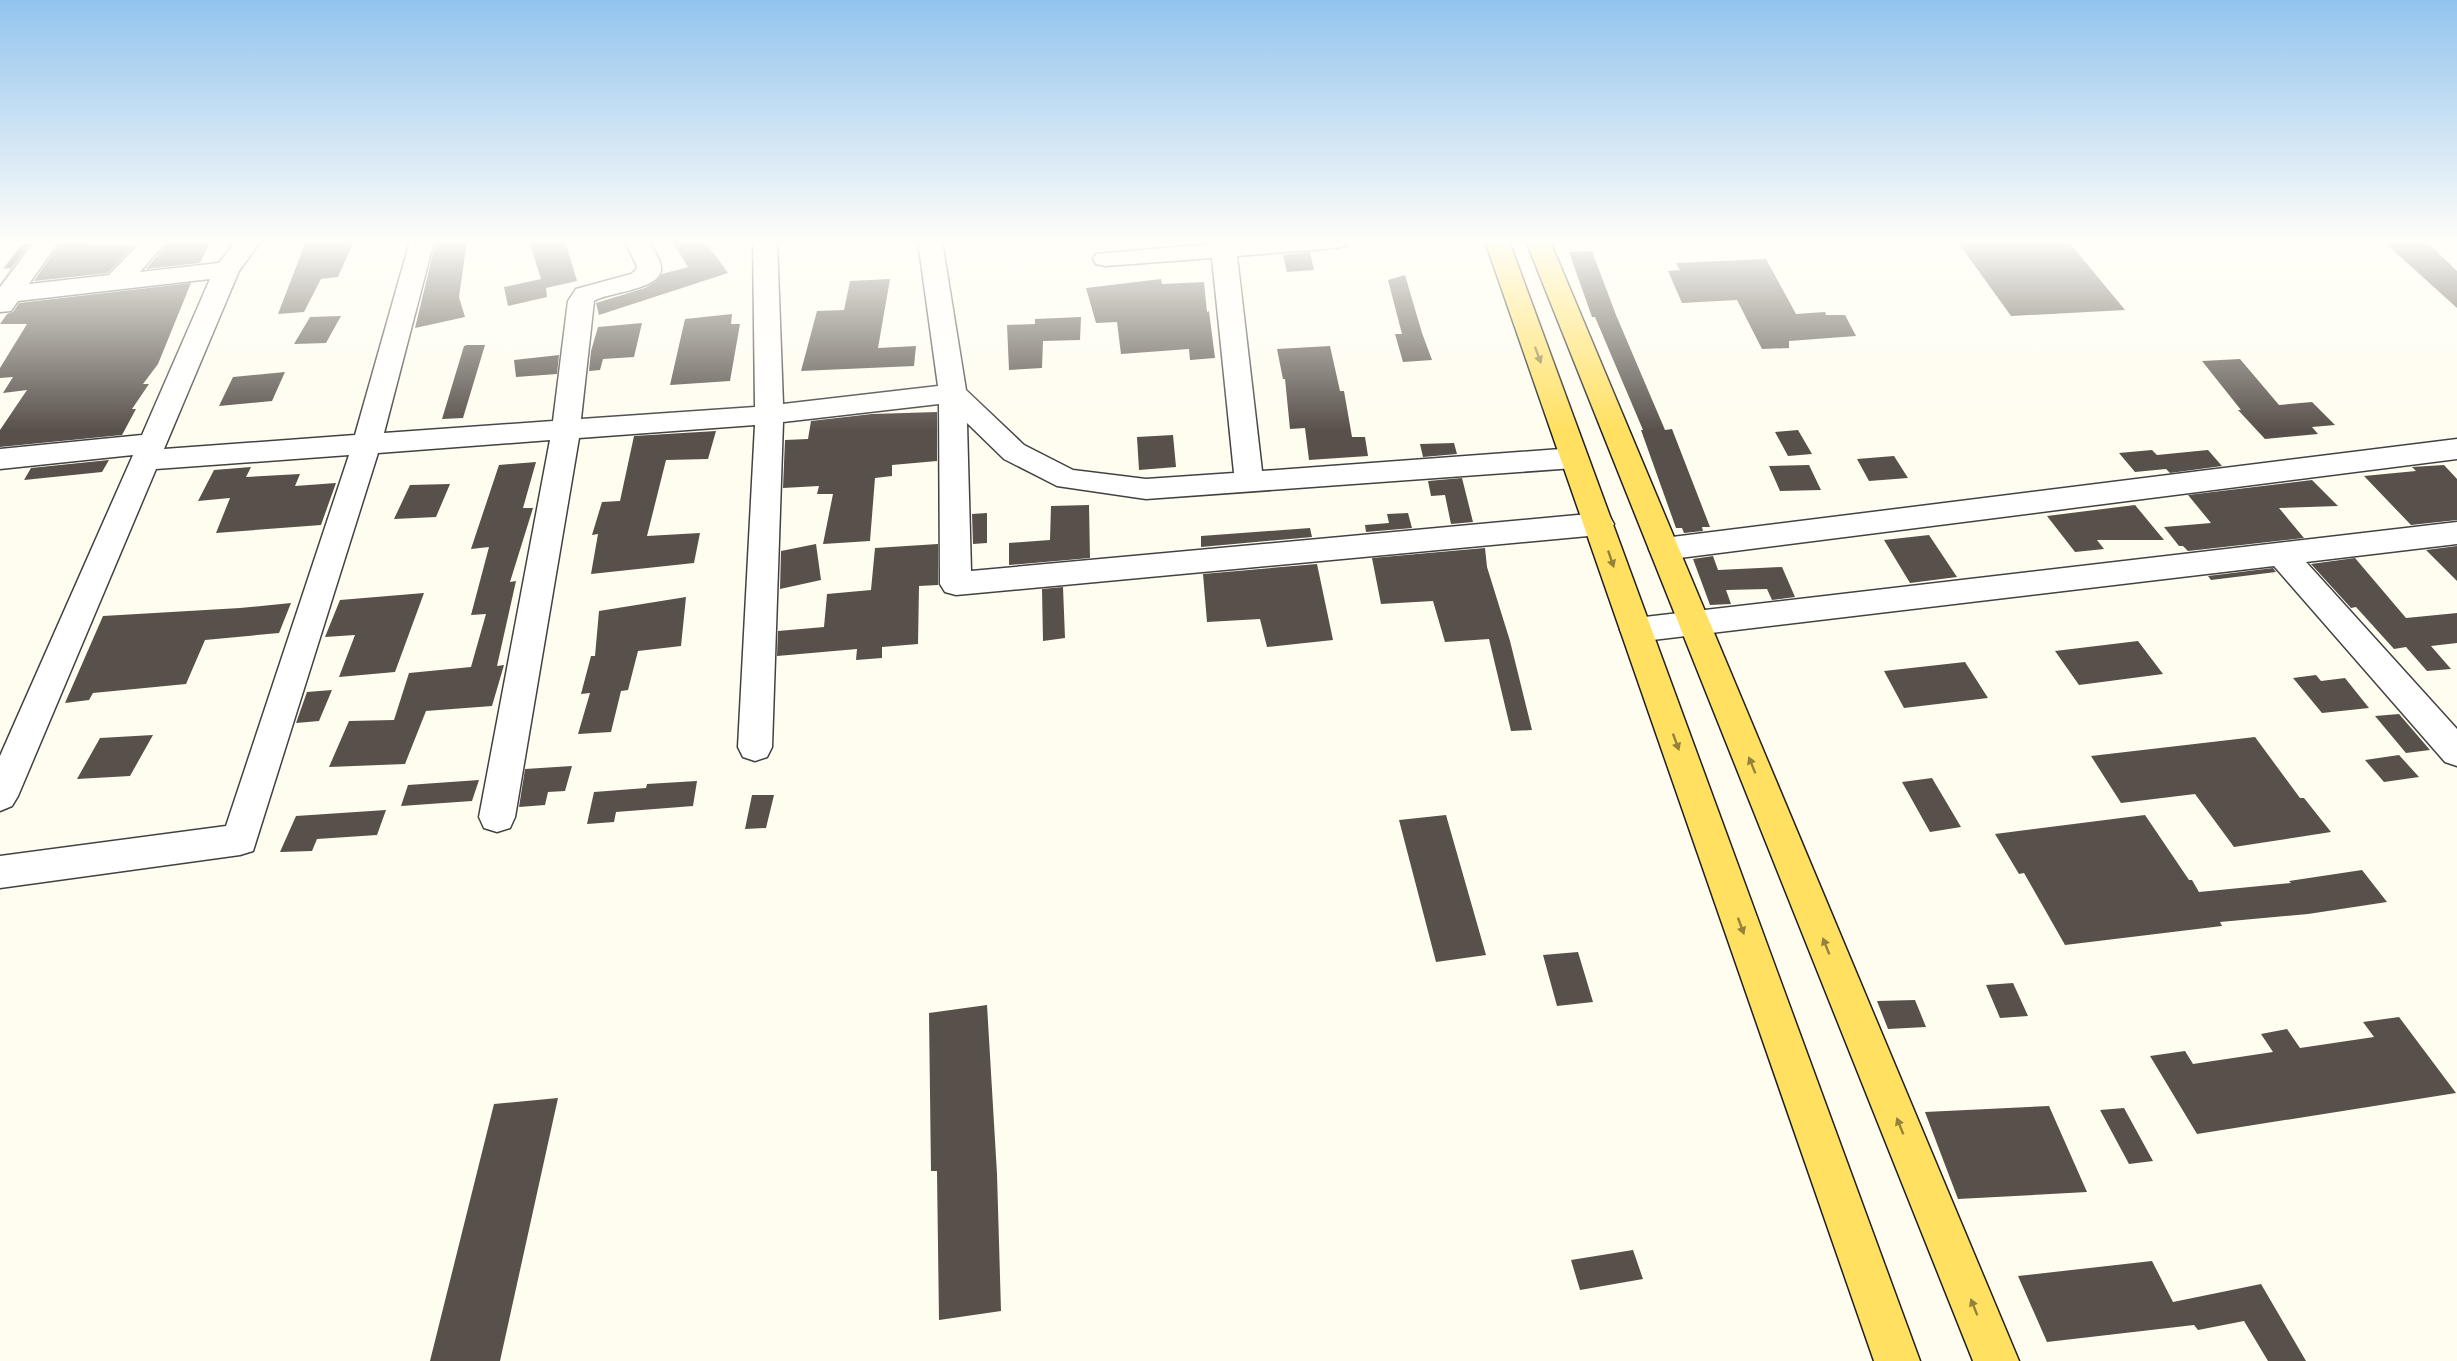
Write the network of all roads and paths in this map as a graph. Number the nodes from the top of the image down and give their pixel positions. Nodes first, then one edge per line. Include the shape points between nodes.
1 (212, 305) edge
2 (405, 305) edge
3 (581, 305) edge
4 (766, 305) edge
5 (940, 305) edge
6 (1230, 305) edge
7 (1520, 305) edge
8 (1564, 305) edge
9 (953, 393) junction
10 (769, 415) junction
11 (566, 431) junction
12 (367, 443) junction
13 (2457, 449) edge
14 (149, 452) junction
15 (1574, 458) junction
16 (0, 459) edge
17 (1249, 481) junction
18 (1599, 524) junction
19 (2457, 533) edge
20 (1664, 549) junction
21 (2281, 554) junction
22 (1695, 625) junction
23 (1636, 630) junction
24 (755, 747) dead end
25 (2455, 748) edge
26 (0, 796) edge
27 (497, 817) dead end
28 (0, 872) edge
29 (1896, 1361) edge
30 (1996, 1361) edge

1 - 14 street
2 - 12 street
3 - 11 street
4 - 10 street
5 - 9 street
6 - 17 street
7 -> 15 main road
8 - 20 main road
9 - 10 street
9 - 17 street via 1014,452 1067,479 1146,489
9 - 18 street via 956,584
10 - 11 street
10 - 24 street
11 - 12 street
11 - 27 street
12 - 14 street
12 - 28 street via 240,840
13 - 20 street
14 - 16 street
14 - 26 street
15 - 17 street
15 - 18 main road
18 -> 23 main road
19 - 21 street
20 - 22 main road
21 - 22 street
21 - 25 street
22 - 23 street
30 -> 22 main road
23 -> 29 main road

